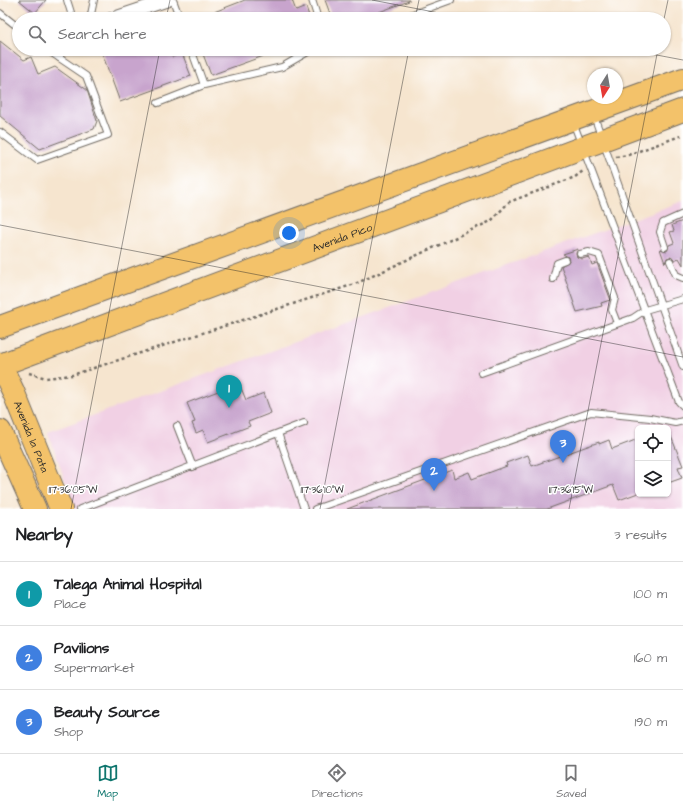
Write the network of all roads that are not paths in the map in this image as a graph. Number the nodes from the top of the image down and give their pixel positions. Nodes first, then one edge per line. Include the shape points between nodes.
1 (67, 0) edge
2 (94, 0) edge
3 (168, 0) edge
4 (173, 0) edge
5 (312, 0) edge
6 (451, 0) edge
7 (434, 3) edge
8 (71, 12) edge
9 (91, 12) edge
10 (132, 12) edge
11 (177, 12) edge
12 (316, 12) edge
13 (414, 12) edge
14 (0, 13) edge
15 (12, 22) edge
16 (56, 56) edge
17 (194, 56) edge
18 (301, 56) edge
19 (59, 58) joint
20 (683, 80) edge
21 (204, 85) junction
22 (158, 103) dead end
23 (683, 110) edge
24 (592, 111) junction
25 (571, 119) junction
26 (0, 132) edge
27 (596, 153) junction
28 (683, 214) edge
29 (665, 247) dead end
30 (580, 254) dead end
31 (565, 260) dead end
32 (670, 261) dead end
33 (683, 278) edge
34 (553, 279) dead end
35 (683, 298) edge
36 (661, 306) junction
37 (646, 310) junction
38 (617, 323) junction
39 (0, 327) edge
40 (0, 364) edge
41 (683, 367) edge
42 (481, 373) dead end
43 (683, 406) edge
44 (683, 421) edge
45 (304, 423) dead end
46 (177, 426) dead end
47 (0, 431) edge
48 (278, 433) junction
49 (193, 467) junction
50 (35, 509) edge
51 (62, 509) edge
52 (80, 509) edge
53 (304, 509) edge
54 (315, 509) edge

1 - 8 lane
2 - 9 lane
3 - 10 street
4 - 11 lane
5 - 12 lane
6 - 7 lane
7 - 13 lane
14 - 15 lane
16 - 19 lane
17 - 21 lane
18 - 21 lane via 282,67
19 - 26 lane via 86,76 108,135 37,160
20 - 24 highway
21 - 22 lane
23 - 27 highway, Avenida Pico
24 - 25 highway
24 - 27 lane
25 - 27 lane
25 - 39 highway
27 - 36 lane
27 - 37 lane
27 - 40 highway, Avenida Pico
28 - 29 lane via 664,223 660,232
30 - 38 lane via 589,252 599,255 615,298 612,310
31 - 34 lane via 557,263
32 - 33 lane via 676,275
35 - 36 lane
36 - 37 lane
36 - 41 lane
37 - 38 lane
37 - 43 lane via 679,402
38 - 42 lane
40 - 51 highway, Avenida la Pata
44 - 54 lane via 675,423 591,412
45 - 48 lane
46 - 49 lane
47 - 50 highway
48 - 49 lane
48 - 53 lane
49 - 52 lane

